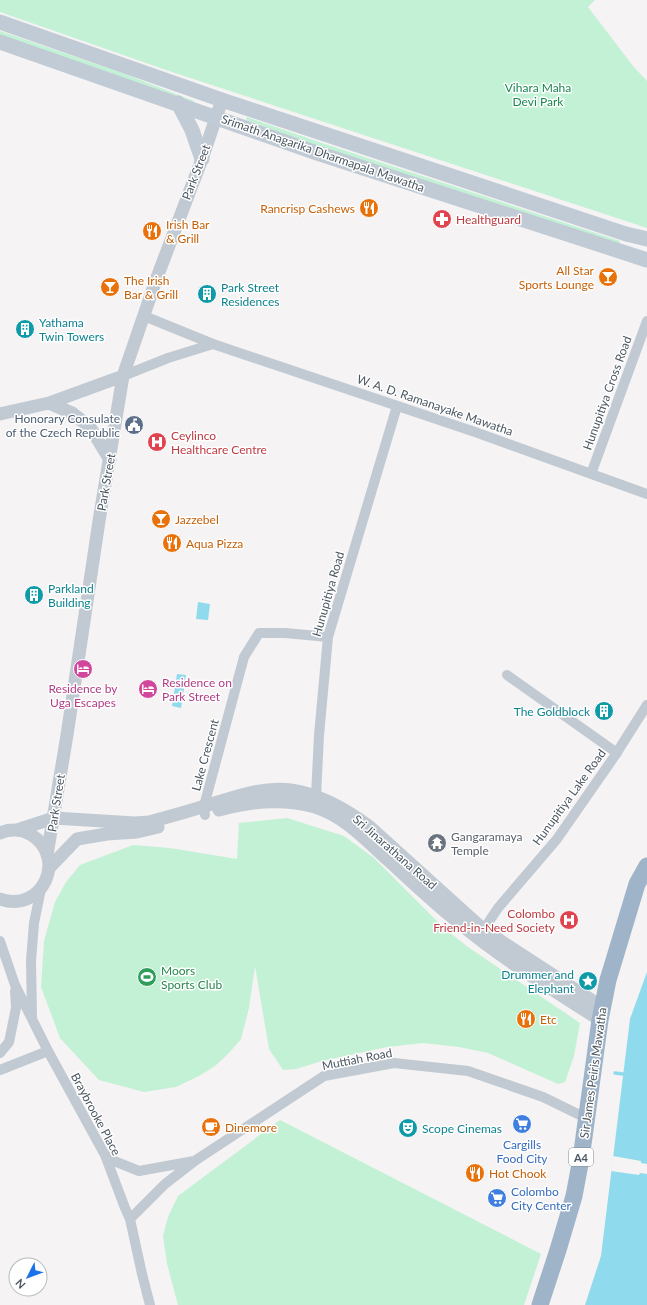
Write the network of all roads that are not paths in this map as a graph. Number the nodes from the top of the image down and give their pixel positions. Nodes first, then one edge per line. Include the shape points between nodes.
1 (0, 22) edge
2 (0, 42) edge
3 (222, 100) junction
4 (178, 103) junction
5 (216, 117) junction
6 (202, 159) junction
7 (647, 239) edge
8 (647, 260) edge
9 (144, 316) junction
10 (647, 321) edge
11 (213, 344) junction
12 (124, 376) junction
13 (49, 403) junction
14 (397, 406) junction
15 (0, 414) edge
16 (110, 460) junction
17 (591, 474) junction
18 (647, 494) edge
19 (328, 637) junction
20 (507, 675) dead end
21 (647, 706) edge
22 (616, 753) junction
23 (316, 802) junction
24 (205, 810) junction
25 (54, 818) junction
26 (17, 830) junction
27 (0, 833) edge
28 (48, 861) junction
29 (647, 866) edge
30 (41, 889) junction
31 (0, 899) edge
32 (481, 934) junction
33 (0, 941) edge
34 (15, 985) junction
35 (601, 1013) junction
36 (32, 1019) junction
37 (48, 1051) junction
38 (0, 1053) edge
39 (0, 1070) edge
40 (586, 1118) junction
41 (105, 1155) junction
42 (196, 1160) junction
43 (130, 1219) junction
44 (150, 1305) edge
45 (540, 1305) edge

1 - 3 main road, Srimath Anagarika Dharmapala Mawatha
2 - 4 main road, Srimath Anagarika Dharmapala Mawatha
3 - 5 street, Park Street
3 - 7 main road, Srimath Anagarika Dharmapala Mawatha
4 - 5 main road, Srimath Anagarika Dharmapala Mawatha
4 - 6 main road
5 - 6 street, Park Street
5 - 8 main road, Srimath Anagarika Dharmapala Mawatha via 311,151
6 - 9 street, Park Street
9 - 11 street, W. A. D. Ramanayake Mawatha
9 - 12 street, Park Street
10 - 17 street, Hunupitiya Cross Road
11 - 12 street via 168,358
11 - 14 street, W. A. D. Ramanayake Mawatha
12 - 13 street
12 - 16 street, Park Street
13 - 15 street
13 - 16 street via 72,413 90,427
14 - 17 street, W. A. D. Ramanayake Mawatha
14 - 19 street, Hunupitiya Road
16 - 25 street, Park Street
17 - 18 street, W. A. D. Ramanayake Mawatha
19 - 23 street, Hunupitiya Road
19 - 24 street, Lake Crescent via 285,632 259,633 244,657
20 - 22 street
21 - 22 street, Hunupitiya Lake Road
22 - 32 street, Hunupitiya Lake Road via 557,840 498,908
23 - 24 street, Sri Jinarathana Road via 291,790 254,802
23 - 32 street, Sri Jinarathana Road via 340,807 357,817 397,860
24 - 25 street, Sri Jinarathana Road via 135,823
24 - 28 street, Sri Jinarathana Road via 137,832 77,839
25 - 26 street, Sri Jinarathana Road
25 - 28 street, Park Street
26 - 27 street, Sri Jinarathana Road
26 - 28 street via 36,838 43,845
28 - 30 street, Park Street via 47,879
29 - 35 highway, Sir James Peiris Mawatha / A4 via 638,884 608,980
30 - 31 street via 20,901
30 - 36 street via 34,923 31,961
32 - 35 street, Sri Jinarathana Road
33 - 34 street, Braybrooke Place
34 - 36 street, Braybrooke Place
34 - 38 street via 16,1008 10,1042
35 - 40 highway, Sir James Peiris Mawatha / A4
36 - 37 street, Braybrooke Place
37 - 39 street
37 - 41 street, Braybrooke Place
40 - 42 street, Muttiah Road via 543,1097 468,1071 394,1063 324,1076
40 - 45 highway, Sir James Peiris Mawatha / A4 via 574,1196
41 - 42 street, Muttiah Road via 139,1170
41 - 43 street, Braybrooke Place
42 - 43 street, Muttiah Road via 165,1184
43 - 44 street, Braybrooke Place

